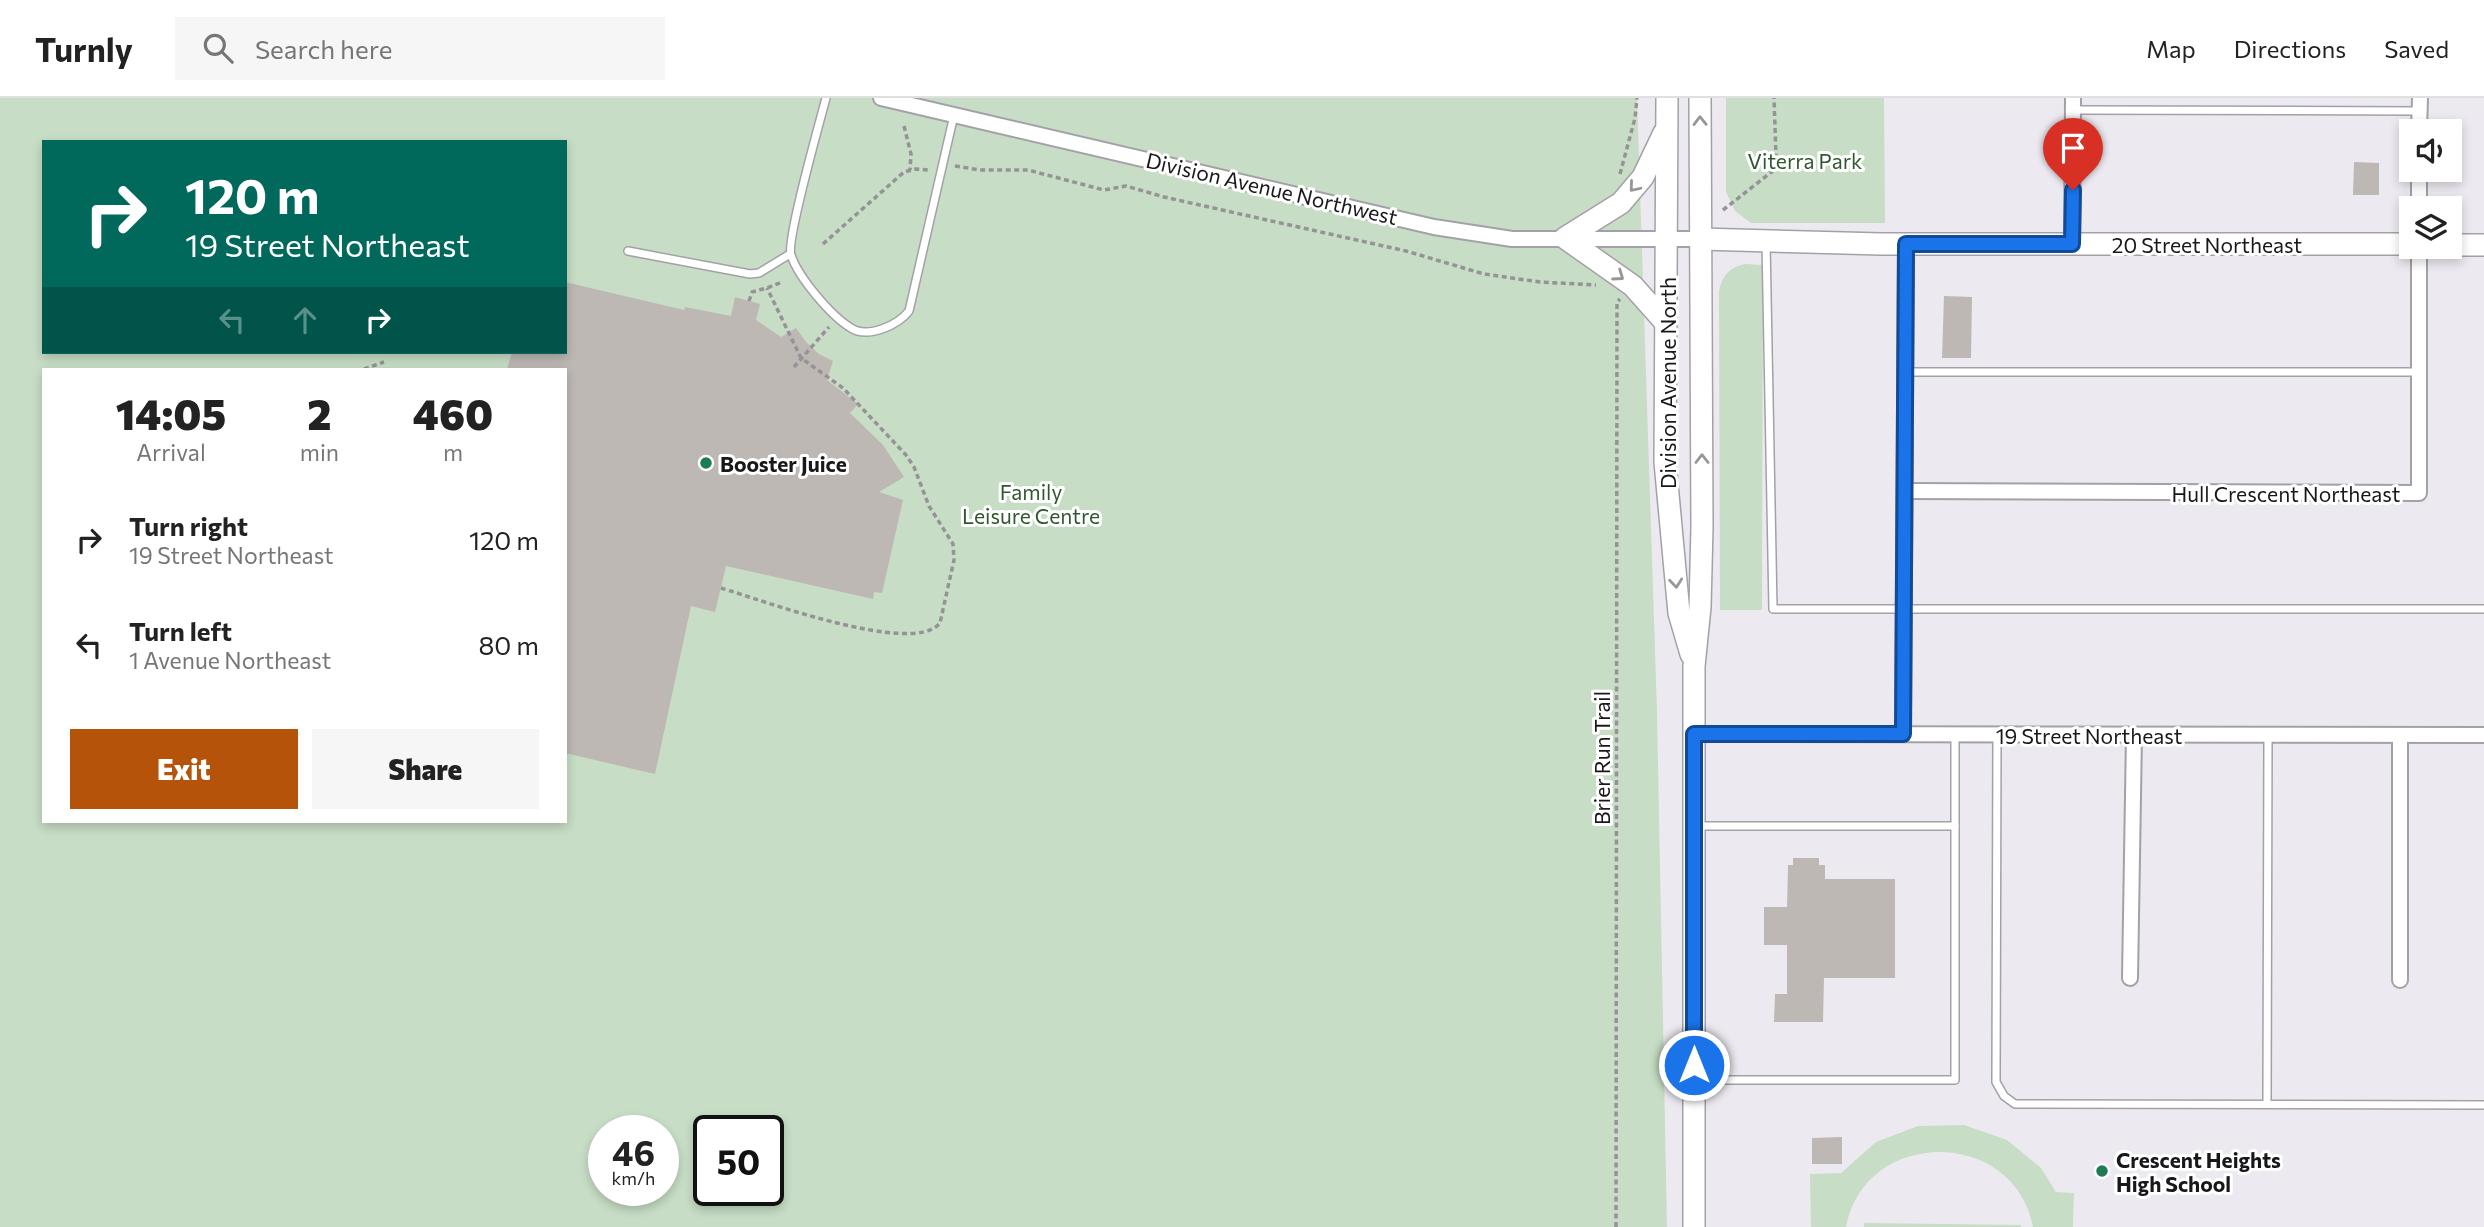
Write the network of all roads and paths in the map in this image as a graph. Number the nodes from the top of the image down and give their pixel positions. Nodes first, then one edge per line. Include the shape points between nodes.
1 (826, 98) edge
2 (881, 98) edge
3 (1637, 98) edge
4 (1667, 98) edge
5 (1700, 98) edge
6 (1774, 98) edge
7 (2073, 104) edge
8 (2420, 105) edge
9 (954, 115) junction
10 (904, 126) dead end
11 (1667, 128) junction
12 (955, 166) dead end
13 (910, 170) junction
14 (928, 170) dead end
15 (1621, 180) dead end
16 (1723, 210) dead end
17 (1565, 238) junction
18 (1667, 238) junction
19 (1701, 239) junction
20 (1766, 240) junction
21 (823, 244) dead end
22 (1906, 244) junction
23 (2072, 244) junction
24 (2399, 244) edge
25 (2462, 245) edge
26 (2484, 245) edge
27 (628, 251) dead end
28 (790, 254) junction
29 (2419, 259) edge
30 (782, 282) dead end
31 (1604, 286) dead end
32 (767, 288) junction
33 (1612, 289) dead end
34 (1628, 293) dead end
35 (1621, 298) junction
36 (749, 301) dead end
37 (838, 318) junction
38 (1665, 322) junction
39 (801, 358) junction
40 (384, 362) dead end
41 (794, 366) dead end
42 (367, 368) edge
43 (1906, 372) junction
44 (2420, 372) junction
45 (1905, 491) junction
46 (721, 588) dead end
47 (1904, 609) junction
48 (2484, 609) edge
49 (1694, 666) junction
50 (1694, 734) junction
51 (1903, 734) junction
52 (1955, 734) junction
53 (1997, 734) junction
54 (2134, 735) junction
55 (2268, 735) junction
56 (2400, 735) junction
57 (2484, 735) edge
58 (1694, 826) junction
59 (1955, 826) junction
60 (2130, 978) dead end
61 (2400, 980) dead end
62 (1694, 1080) junction
63 (2267, 1104) junction
64 (2484, 1105) edge
65 (1616, 1227) edge
66 (1694, 1227) edge

1 - 28 lane
2 - 9 street, Division Avenue Northwest
3 - 15 path
4 - 11 main road, Division Avenue North
19 -> 5 main road, Division Avenue North
6 - 16 path via 1774,170
7 - 8 lane
7 - 23 street
9 - 17 street, Division Avenue Northwest via 1434,227 1512,239
9 - 37 lane via 909,311 878,330 854,331
10 - 13 path
11 -> 17 main road via 1643,177 1621,203
11 - 18 main road, Division Avenue North
12 - 31 path via 1028,170 1104,190 1126,186 1406,251 1484,274
13 - 14 path
13 - 21 path
17 - 18 street, Division Avenue Northwest
17 -> 38 main road via 1633,286
18 - 19 street, 20 Street Northeast
18 - 38 main road, Division Avenue North
19 - 20 main road, 20 Street Northeast
49 -> 19 main road, Division Avenue North via 1702,527
20 - 22 main road, 20 Street Northeast
20 - 47 lane via 1773,609
22 - 23 main road, 20 Street Northeast
22 - 43 street
23 - 24 main road, 20 Street Northeast
25 - 26 main road
27 - 28 lane via 750,274
28 - 37 lane via 813,292
29 - 44 street, Hull Crescent Northeast
30 - 32 path
32 - 36 path via 752,292
32 - 39 path
33 - 35 path
34 - 35 path
35 - 65 path, Brier Run Trail via 1617,302
37 - 39 path
38 -> 49 main road, Division Avenue North via 1669,515 1679,613
39 - 41 path
39 - 46 path via 861,405 914,467 929,506 953,544 954,560 940,623 926,632 862,630
40 - 42 path
43 - 44 lane
43 - 45 street
44 - 45 street, Hull Crescent Northeast via 2419,494
45 - 47 street
47 - 48 lane
47 - 51 street
49 - 50 main road, Division Avenue North
50 - 51 street, 19 Street Northeast
50 - 58 main road, Division Avenue North
51 - 52 street, 19 Street Northeast
52 - 53 street, 19 Street Northeast
52 - 59 lane
53 - 54 street, 19 Street Northeast
53 - 63 lane via 1996,1082 2004,1096 2015,1104
54 - 55 street, 19 Street Northeast
54 - 60 street
55 - 56 street, 19 Street Northeast
55 - 63 lane
56 - 57 street, 19 Street Northeast
56 - 61 street
58 - 59 lane
58 - 62 main road, Division Avenue North
59 - 62 lane via 1955,1080
62 - 66 main road, Division Avenue North
63 - 64 lane

